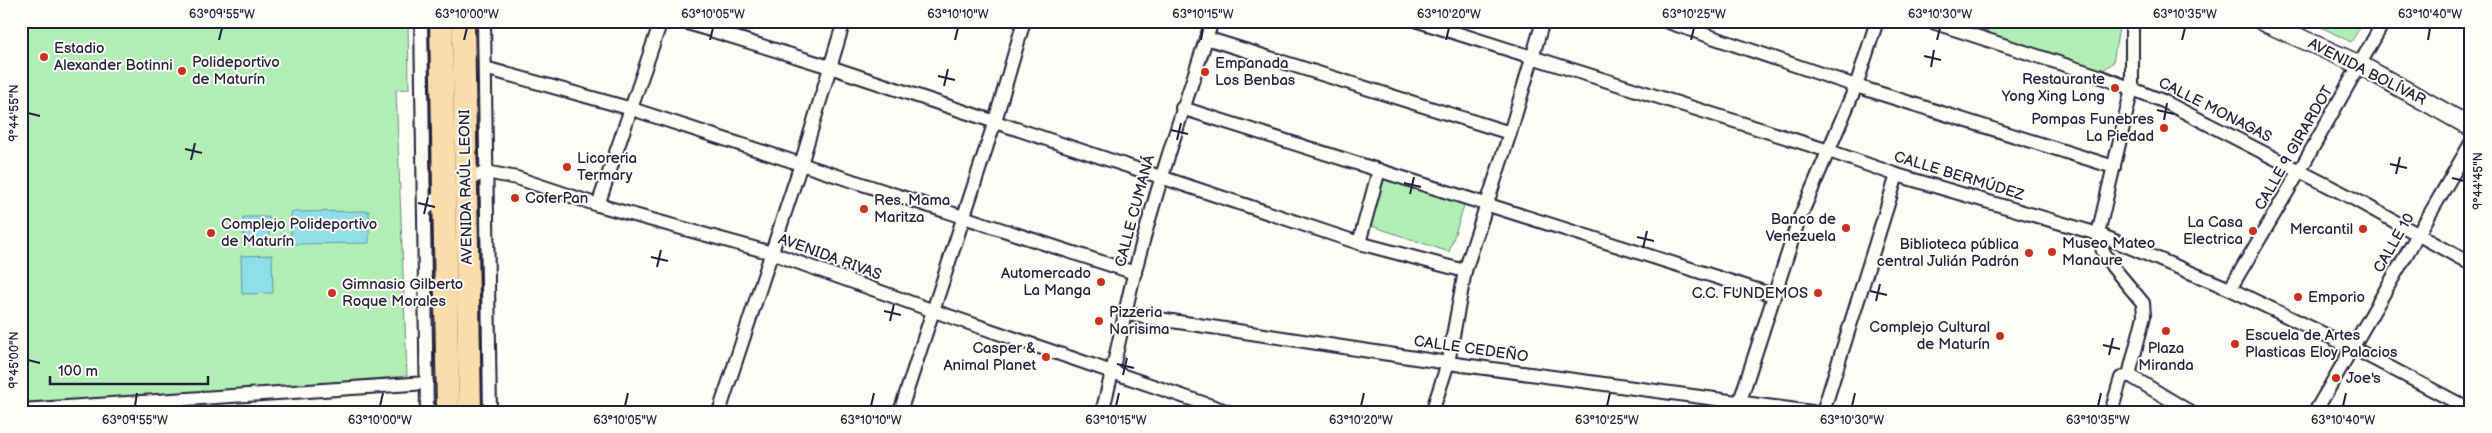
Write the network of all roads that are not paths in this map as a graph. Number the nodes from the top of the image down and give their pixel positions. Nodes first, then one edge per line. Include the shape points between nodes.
1 (421, 21) edge
2 (463, 21) edge
3 (484, 21) edge
4 (661, 21) edge
5 (681, 21) edge
6 (844, 21) edge
7 (1024, 21) edge
8 (1212, 21) edge
9 (1418, 21) edge
10 (1543, 21) edge
11 (1665, 21) edge
12 (1877, 21) edge
13 (1928, 21) edge
14 (2132, 21) edge
15 (2262, 21) edge
16 (2290, 21) edge
17 (2384, 21) edge
18 (438, 25) edge
19 (1206, 38) junction
20 (1532, 57) junction
21 (2363, 61) junction
22 (830, 67) junction
23 (484, 68) junction
24 (1856, 86) junction
25 (2132, 88) junction
26 (1182, 108) junction
27 (632, 109) junction
28 (2471, 116) edge
29 (995, 121) junction
30 (2471, 127) edge
31 (1510, 133) junction
32 (2471, 143) edge
33 (1829, 151) junction
34 (801, 164) junction
35 (2114, 167) junction
36 (1379, 170) junction
37 (2299, 172) junction
38 (1161, 175) junction
39 (1897, 175) junction
40 (476, 176) junction
41 (444, 191) junction
42 (1486, 203) junction
43 (598, 205) junction
44 (424, 211) junction
45 (964, 216) junction
46 (2098, 234) junction
47 (2418, 234) junction
48 (1359, 242) junction
49 (772, 254) junction
50 (2471, 264) edge
51 (1465, 270) junction
52 (1135, 273) junction
53 (2230, 289) junction
54 (1773, 294) junction
55 (934, 312) junction
56 (1126, 314) junction
57 (2353, 348) junction
58 (1448, 363) junction
59 (1114, 372) junction
60 (2129, 375) junction
61 (427, 383) junction
62 (1740, 401) junction
63 (21, 410) edge
64 (2471, 410) edge
65 (427, 412) edge
66 (448, 412) edge
67 (470, 412) edge
68 (490, 412) edge
69 (719, 412) edge
70 (900, 412) edge
71 (1102, 412) edge
72 (1229, 412) edge
73 (1432, 412) edge
74 (1812, 412) edge
75 (1823, 412) edge
76 (2111, 412) edge
77 (2190, 412) edge
78 (2315, 412) edge

1 - 44 street
2 - 40 highway, AVENIDA RAÚL LEONI
3 - 23 street, AVENIDA RAÚL LEONI
4 - 27 street
5 - 22 street
6 - 22 street
7 - 29 street
8 - 19 street, CALLE CUMANÁ
9 - 20 street, CALLE BERMÚDEZ
10 - 20 street
11 - 24 street
12 - 24 street
13 - 25 street, CALLE MONAGAS
14 - 25 street
15 - 21 street, AVENIDA BOLÍVAR
16 - 21 street, AVENIDA BOLÍVAR
17 - 21 street, CALLE 9 GIRARDOT
18 - 41 highway, AVENIDA RAÚL LEONI
19 - 26 street, CALLE CUMANÁ
19 - 31 street
20 - 31 street
20 - 33 street, CALLE BERMÚDEZ
21 - 28 street, AVENIDA BOLÍVAR
21 - 30 street, AVENIDA BOLÍVAR
21 - 37 street, CALLE 9 GIRARDOT
22 - 29 street
22 - 34 street
23 - 27 street
23 - 40 street, AVENIDA RAÚL LEONI
24 - 33 street
24 - 35 street
25 - 35 street
25 - 37 street, CALLE MONAGAS via 2163,100
26 - 36 street
26 - 38 street, CALLE CUMANÁ
27 - 34 street
27 - 43 street
29 - 38 street
29 - 45 street
31 - 42 street
32 - 47 street, CALLE 10
33 - 39 street, CALLE BERMÚDEZ
33 - 54 street via 1798,222
34 - 45 street
34 - 49 street
35 - 46 street
36 - 42 street
36 - 48 street
37 - 47 street, CALLE MONAGAS
37 - 53 street, CALLE 9 GIRARDOT
38 - 48 street
38 - 52 street, CALLE CUMANÁ
39 - 46 street, CALLE BERMÚDEZ
39 - 75 street
40 - 41 street
40 - 43 street, AVENIDA RIVAS via 517,178
40 - 67 highway, AVENIDA RAÚL LEONI
40 - 68 street, AVENIDA RAÚL LEONI
41 - 44 street
41 - 66 highway, AVENIDA RAÚL LEONI
42 - 51 street
42 - 54 street
43 - 49 street, AVENIDA RIVAS
44 - 61 street
45 - 52 street
45 - 55 street
46 - 53 street, CALLE BERMÚDEZ
46 - 60 street via 2112,266 2143,304 2144,316
47 - 50 street, CALLE MONAGAS
47 - 57 street, CALLE 10
48 - 51 street
49 - 55 street, AVENIDA RIVAS
49 - 69 street
51 - 58 street
52 - 56 street, CALLE CUMANÁ
53 - 57 street, CALLE BERMÚDEZ
54 - 62 street
55 - 59 street, AVENIDA RIVAS
55 - 70 street
56 - 58 street, CALLE CEDEÑO
56 - 59 street, CALLE CUMANÁ
57 - 64 street, CALLE BERMÚDEZ
57 - 78 street, CALLE 10
58 - 62 street, CALLE CEDEÑO
58 - 73 street
59 - 71 street, CALLE CUMANÁ
59 - 72 street, AVENIDA RIVAS
60 - 76 street via 2121,378
60 - 77 street
61 - 63 street
61 - 65 street
62 - 74 street, CALLE CEDEÑO

